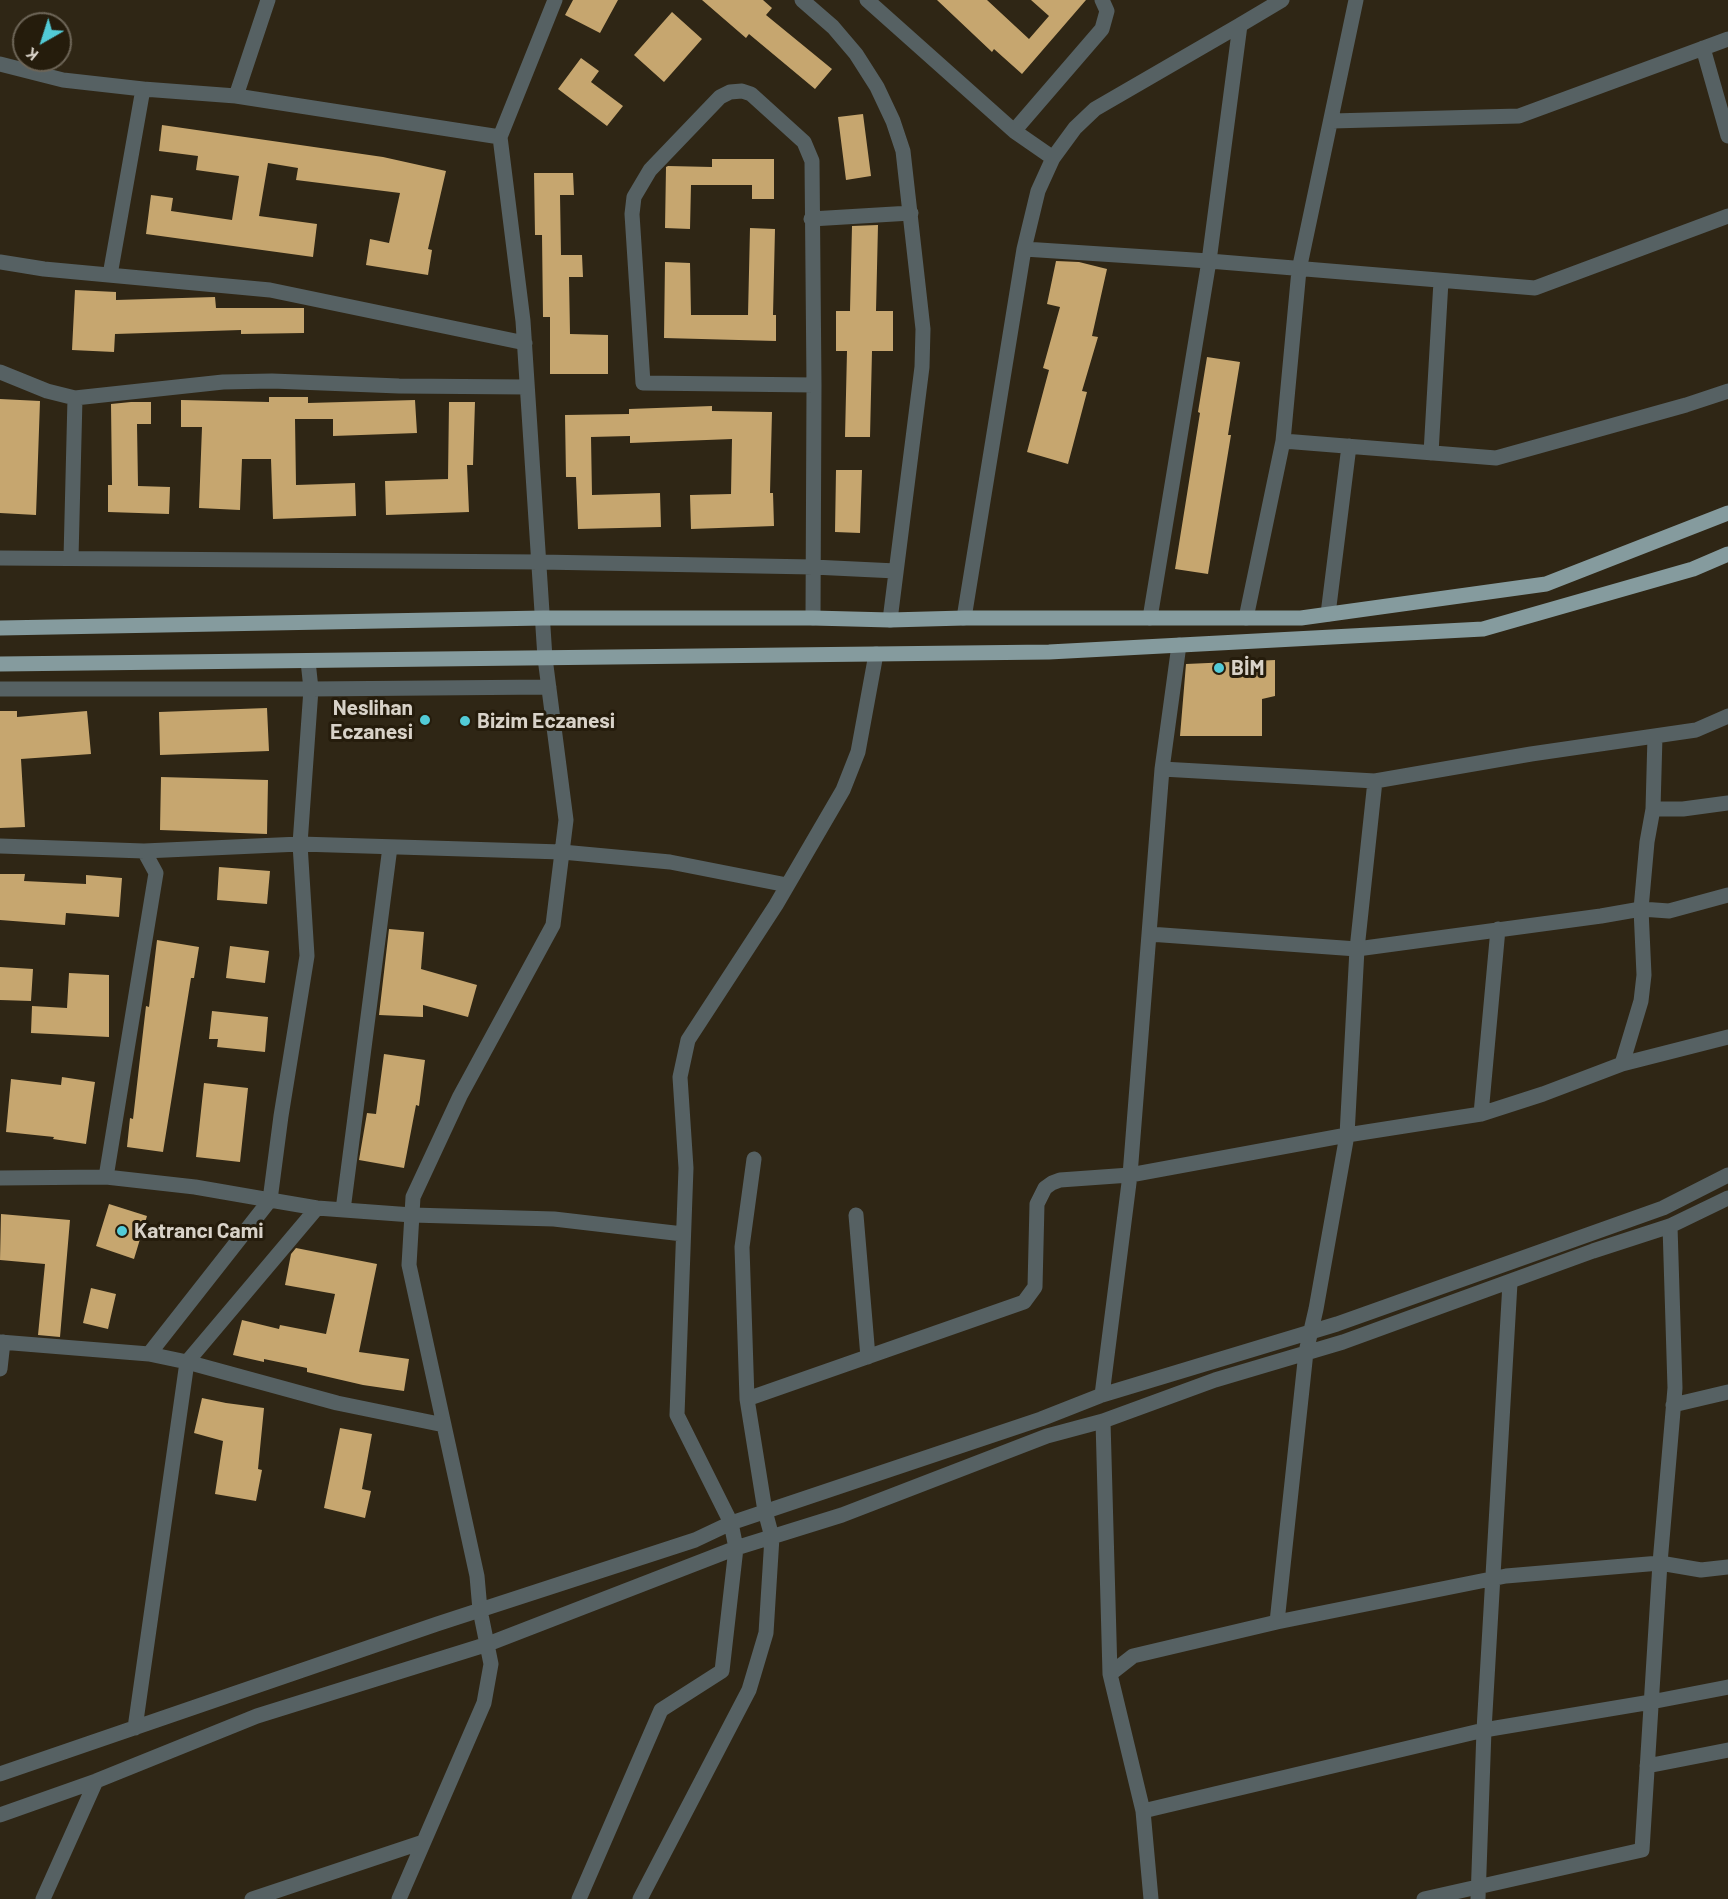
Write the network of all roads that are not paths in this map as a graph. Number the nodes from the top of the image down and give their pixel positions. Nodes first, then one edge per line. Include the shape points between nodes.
1 (268, 0) edge
2 (555, 0) edge
3 (802, 0) edge
4 (867, 0) edge
5 (1102, 0) edge
6 (1282, 0) edge
7 (1356, 0) edge
8 (1240, 25) junction
9 (1728, 39) edge
10 (1703, 48) junction
11 (0, 64) edge
12 (143, 89) junction
13 (236, 96) junction
14 (1332, 121) junction
15 (1014, 131) junction
16 (1728, 136) edge
17 (500, 137) junction
18 (1053, 158) junction
19 (911, 213) junction
20 (1728, 216) edge
21 (812, 219) junction
22 (1024, 249) junction
23 (1209, 261) junction
24 (0, 262) edge
25 (1299, 270) junction
26 (110, 275) junction
27 (1441, 281) junction
28 (525, 343) junction
29 (0, 372) edge
30 (814, 385) junction
31 (527, 387) junction
32 (1728, 390) edge
33 (75, 398) junction
34 (1283, 441) junction
35 (1348, 446) junction
36 (1431, 453) junction
37 (1728, 513) edge
38 (1728, 554) edge
39 (0, 558) edge
40 (71, 558) junction
41 (540, 562) junction
42 (813, 567) junction
43 (896, 571) junction
44 (1328, 614) junction
45 (543, 618) junction
46 (813, 618) junction
47 (964, 618) junction
48 (1150, 618) junction
49 (1246, 618) junction
50 (890, 620) junction
51 (0, 628) edge
52 (1179, 645) junction
53 (876, 654) junction
54 (545, 658) junction
55 (308, 661) junction
56 (0, 664) edge
57 (549, 687) junction
58 (0, 689) edge
59 (311, 690) junction
60 (1728, 716) edge
61 (1655, 736) junction
62 (1162, 769) junction
63 (1375, 781) junction
64 (1728, 803) edge
65 (1653, 809) junction
66 (300, 844) junction
67 (0, 846) edge
68 (390, 847) junction
69 (144, 851) junction
70 (562, 852) junction
71 (787, 885) junction
72 (1728, 895) edge
73 (1641, 909) junction
74 (1498, 929) junction
75 (1149, 934) junction
76 (1357, 949) junction
77 (1728, 1037) edge
78 (1622, 1064) junction
79 (1480, 1114) junction
80 (1347, 1135) junction
81 (754, 1158) dead end
82 (1130, 1175) junction
83 (1728, 1176) edge
84 (106, 1177) junction
85 (0, 1178) edge
86 (1728, 1198) edge
87 (270, 1200) junction
88 (317, 1208) junction
89 (343, 1210) junction
90 (412, 1215) junction
91 (856, 1215) dead end
92 (1670, 1226) junction
93 (683, 1234) junction
94 (1510, 1282) junction
95 (1311, 1331) junction
96 (2, 1342) edge
97 (1306, 1352) junction
98 (148, 1354) junction
99 (868, 1357) junction
100 (187, 1362) junction
101 (0, 1370) edge
102 (1728, 1392) edge
103 (1102, 1395) junction
104 (747, 1399) junction
105 (1673, 1405) junction
106 (1102, 1421) junction
107 (444, 1425) junction
108 (765, 1511) junction
109 (731, 1523) junction
110 (772, 1537) junction
111 (736, 1548) junction
112 (1660, 1563) junction
113 (1728, 1567) edge
114 (1492, 1579) junction
115 (480, 1610) junction
116 (1277, 1622) junction
117 (488, 1644) junction
118 (1110, 1674) junction
119 (1728, 1687) edge
120 (1651, 1702) junction
121 (135, 1728) junction
122 (1484, 1730) junction
123 (1728, 1750) edge
124 (1647, 1766) junction
125 (0, 1774) edge
126 (96, 1781) junction
127 (1143, 1811) junction
128 (0, 1815) edge
129 (423, 1842) junction
130 (1479, 1893) edge
131 (44, 1899) edge
132 (252, 1899) edge
133 (399, 1899) edge
134 (579, 1899) edge
135 (640, 1899) edge
136 (1151, 1899) edge
137 (1424, 1899) edge

1 - 13 street
2 - 17 street
3 - 19 street via 833,27 877,87 903,151
4 - 15 street
5 - 15 street via 1107,11 1102,28
6 - 8 street
7 - 14 street
8 - 18 street via 1095,109
8 - 23 street
9 - 10 street
10 - 14 street via 1519,116
10 - 16 street
11 - 12 street via 63,80
12 - 13 street
12 - 26 street
13 - 17 street
14 - 25 street
15 - 18 street
17 - 28 street
18 - 22 street via 1038,190
19 - 21 street
19 - 43 street via 923,338 922,367
20 - 27 street via 1535,288
21 - 30 street
21 - 30 street via 810,152 751,94 742,91 720,97 650,170 634,197 632,214 643,383
22 - 23 street
22 - 47 street
23 - 25 street
23 - 48 street
24 - 26 street
25 - 27 street
25 - 34 street
26 - 28 street via 270,290
27 - 36 street
28 - 31 street
29 - 33 street
30 - 42 street
31 - 33 street via 223,382
31 - 41 street
32 - 36 street via 1496,458
33 - 40 street
34 - 35 street
34 - 49 street
35 - 36 street
35 - 44 street
37 - 44 main road via 1546,584
38 - 52 main road via 1693,569 1483,629
39 - 40 street
40 - 41 street
41 - 42 street
41 - 45 street
42 - 43 street
42 - 46 street
43 - 50 street
44 - 49 main road
45 - 46 main road
45 - 51 main road
45 - 54 street
46 - 50 main road
47 - 48 main road
47 - 50 main road
48 - 49 main road
52 - 53 main road via 1049,652
52 - 62 street
53 - 54 main road
53 - 71 street via 858,752 843,790
54 - 55 main road
54 - 57 street
55 - 56 main road
55 - 59 street
57 - 59 street
57 - 70 street via 566,820
58 - 59 street
59 - 66 street
60 - 61 street via 1696,730
61 - 63 street
61 - 65 street
62 - 63 street
62 - 75 street
63 - 76 street
64 - 65 street
65 - 73 street
66 - 68 street
66 - 69 street
66 - 87 street via 307,956
67 - 69 street
68 - 70 street
68 - 89 street
69 - 84 street via 156,873
70 - 71 street via 670,862
70 - 90 street via 553,925 460,1096 413,1197
71 - 93 street via 688,1040 680,1077 686,1168
72 - 73 street via 1668,911
73 - 74 street
73 - 78 street via 1641,1001
74 - 76 street
74 - 79 street
75 - 76 street
75 - 82 street
76 - 80 street
77 - 78 street
78 - 79 street
79 - 80 street
80 - 82 street
80 - 95 street
81 - 104 street via 742,1247
82 - 99 street via 1060,1180 1045,1188 1037,1204 1035,1287 1024,1302
82 - 103 street
83 - 95 street via 1663,1208
84 - 85 street
84 - 87 street
86 - 92 street
87 - 88 street
87 - 98 street
88 - 89 street
88 - 100 street
89 - 90 street
90 - 93 street via 554,1219
90 - 107 street via 409,1265
91 - 99 street
92 - 94 street
92 - 105 street
93 - 109 street via 677,1415
94 - 97 street
94 - 114 street
95 - 97 street
95 - 103 street
96 - 98 street
96 - 101 street
97 - 106 street
97 - 116 street
98 - 100 street
99 - 104 street
100 - 107 street via 337,1402
100 - 121 street
102 - 105 street
103 - 108 street
104 - 108 street
105 - 112 street
106 - 110 street via 1047,1436 843,1515
106 - 118 street
107 - 115 street via 477,1576
108 - 109 street
108 - 110 street
109 - 111 street
109 - 115 street via 695,1540
110 - 111 street
110 - 135 street via 766,1633 749,1690
111 - 117 street
111 - 134 street via 722,1671 662,1710
112 - 113 street via 1701,1570
112 - 114 street
112 - 120 street
114 - 116 street
114 - 122 street
115 - 117 street
115 - 121 street
116 - 118 street via 1133,1656
117 - 126 street via 257,1716
117 - 129 street via 491,1664 484,1703
118 - 127 street
119 - 120 street
120 - 122 street
120 - 124 street
121 - 125 street
122 - 127 street
122 - 130 street
123 - 124 street
124 - 130 street via 1642,1850
126 - 128 street
126 - 131 street
127 - 136 street
129 - 132 street
129 - 133 street
130 - 137 street

